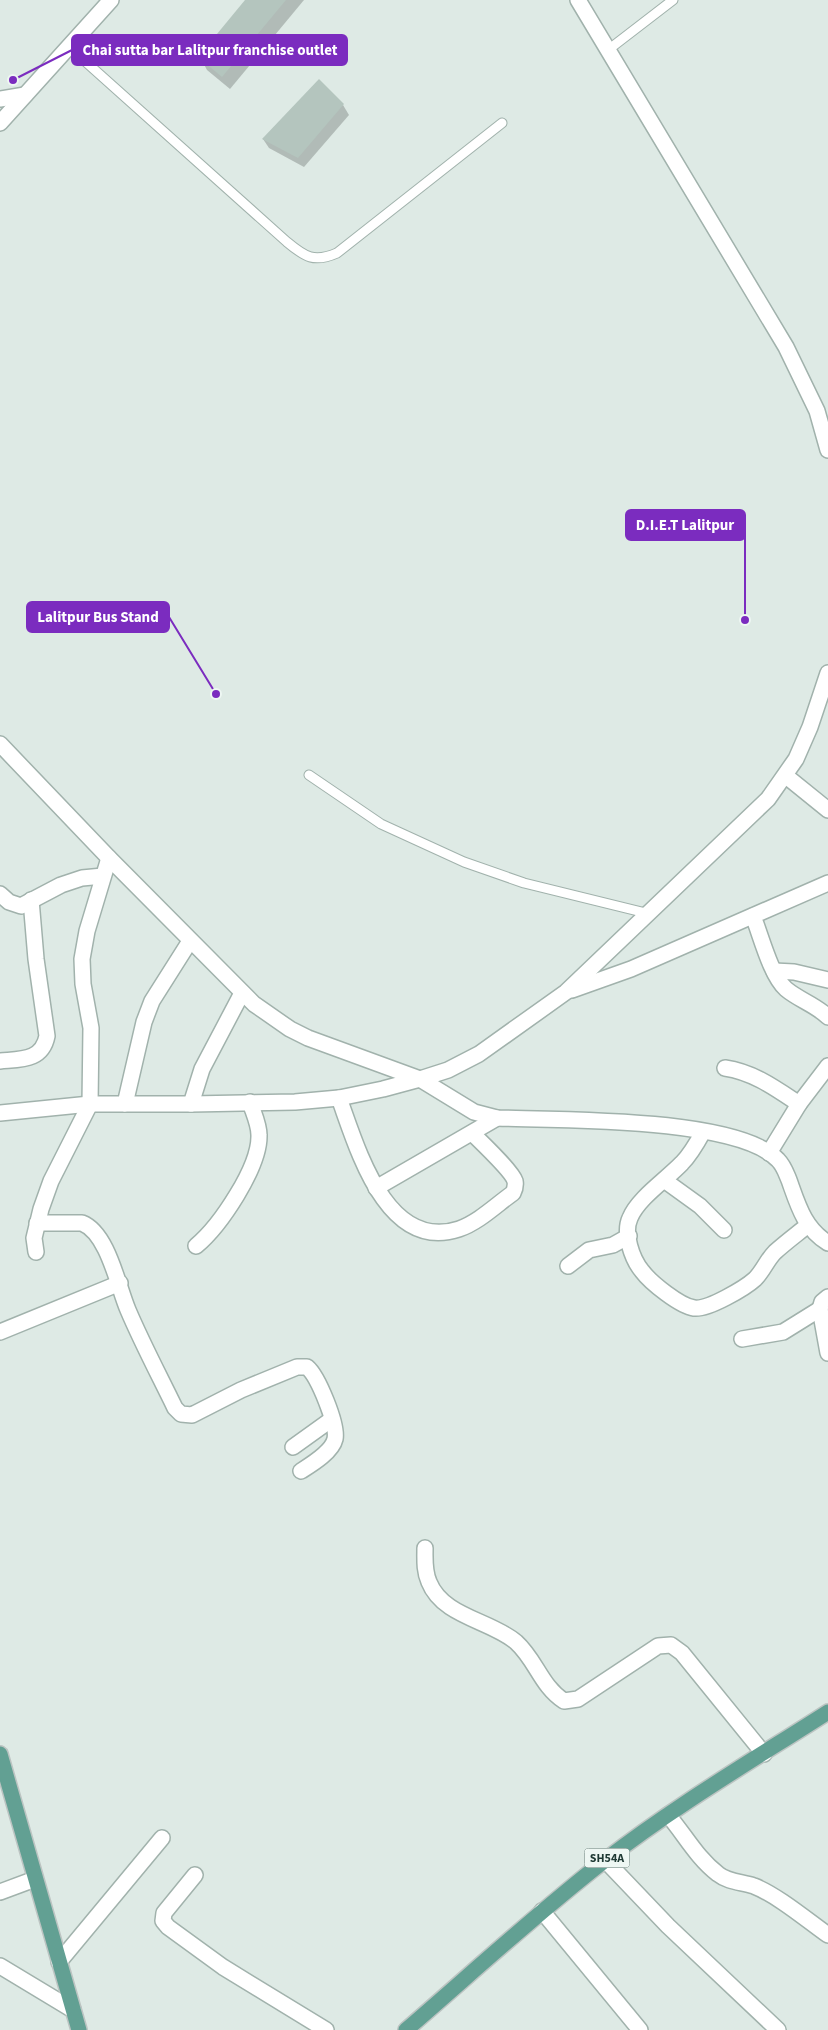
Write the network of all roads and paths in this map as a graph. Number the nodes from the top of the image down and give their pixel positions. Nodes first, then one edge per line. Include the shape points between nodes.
1 (111, 0) edge
2 (578, 0) edge
3 (673, 0) edge
4 (68, 46) junction
5 (608, 50) junction
6 (25, 94) junction
7 (0, 99) edge
8 (0, 123) edge
9 (502, 123) dead end
10 (828, 450) edge
11 (828, 673) edge
12 (0, 744) edge
13 (309, 774) dead end
14 (786, 776) junction
15 (828, 810) edge
16 (109, 858) junction
17 (103, 876) junction
18 (828, 883) edge
19 (0, 894) edge
20 (31, 900) junction
21 (650, 914) junction
22 (753, 916) junction
23 (190, 941) junction
24 (774, 971) junction
25 (828, 980) edge
26 (566, 992) junction
27 (242, 993) junction
28 (827, 1013) edge
29 (0, 1061) edge
30 (828, 1066) edge
31 (725, 1068) dead end
32 (420, 1079) junction
33 (339, 1098) junction
34 (250, 1102) junction
35 (90, 1104) junction
36 (126, 1104) junction
37 (191, 1104) junction
38 (799, 1104) junction
39 (0, 1113) edge
40 (497, 1118) junction
41 (703, 1132) junction
42 (472, 1133) junction
43 (769, 1153) junction
44 (664, 1180) junction
45 (376, 1188) junction
46 (37, 1223) junction
47 (808, 1225) junction
48 (724, 1230) dead end
49 (629, 1236) junction
50 (828, 1242) edge
51 (196, 1246) dead end
52 (36, 1252) dead end
53 (568, 1266) dead end
54 (120, 1283) junction
55 (824, 1303) edge
56 (826, 1329) edge
57 (0, 1332) edge
58 (742, 1339) dead end
59 (828, 1353) edge
60 (332, 1419) junction
61 (293, 1446) dead end
62 (302, 1471) dead end
63 (425, 1548) dead end
64 (828, 1712) edge
65 (0, 1754) edge
66 (764, 1754) junction
67 (668, 1815) junction
68 (162, 1838) dead end
69 (605, 1860) junction
70 (195, 1874) dead end
71 (36, 1879) junction
72 (0, 1892) edge
73 (542, 1912) junction
74 (828, 1935) edge
75 (60, 1962) junction
76 (0, 1966) edge
77 (73, 2010) junction
78 (79, 2030) edge
79 (326, 2030) edge
80 (406, 2030) edge
81 (640, 2030) edge
82 (778, 2030) edge

1 - 4 street
2 - 5 street
3 - 5 lane
4 - 6 street
4 - 9 lane via 287,242 311,258 323,259 337,253
5 - 10 street via 786,347 817,411
6 - 7 street
6 - 8 street
11 - 14 street via 810,728
12 - 16 street
13 - 21 lane via 381,824 464,862 524,883
14 - 15 street
14 - 21 street via 768,799
16 - 17 street
16 - 23 street
17 - 20 street via 82,878
17 - 35 street via 82,958 91,1028
18 - 22 street
19 - 20 street via 21,906
20 - 29 street via 47,1036 40,1052
21 - 26 street
22 - 24 street
22 - 26 street via 631,970
23 - 27 street
23 - 36 street via 152,1001 135,1058
24 - 25 street
24 - 28 street via 787,990
26 - 32 street via 479,1054 448,1070
27 - 32 street via 290,1029 308,1038
27 - 37 street via 202,1068
30 - 38 street
31 - 38 street via 753,1076
32 - 33 street
32 - 40 street via 474,1112
33 - 34 street
33 - 45 street
34 - 37 street
34 - 51 street via 259,1133 254,1163 224,1215
35 - 36 street
35 - 39 street
35 - 46 street via 51,1181
36 - 37 street
38 - 43 street
40 - 41 street via 602,1120
40 - 42 street
41 - 43 street via 744,1141
41 - 44 street via 692,1152
42 - 45 street
42 - 45 street via 515,1180 516,1187 480,1217 452,1230 425,1230 405,1221 386,1204
43 - 47 street via 784,1169
44 - 48 street via 700,1206
44 - 49 street via 634,1209 629,1219
46 - 52 street
46 - 54 street via 77,1222 87,1225 95,1233
47 - 49 street via 775,1252 754,1279 741,1289 704,1307 694,1308 645,1276 633,1256
47 - 50 street
49 - 53 street via 606,1248 589,1250
54 - 57 street
54 - 60 street via 143,1342 175,1408 181,1414 192,1415 241,1390 302,1366 315,1376
55 - 56 street
55 - 58 street via 783,1332
56 - 59 street
60 - 61 street
60 - 62 street via 335,1440
63 - 66 street via 428,1582 436,1594 450,1607 503,1632 516,1642 552,1694 564,1701 578,1699 658,1646 671,1645 682,1653
64 - 66 main road, SH54A
65 - 71 main road
66 - 67 main road, SH54A
67 - 69 main road, SH54A
67 - 74 street via 702,1860 720,1876 754,1886
68 - 75 street
69 - 73 main road, SH54A
69 - 82 street via 668,1926
70 - 79 street via 164,1913 163,1921 168,1928 223,1967
71 - 72 street
71 - 75 main road
73 - 80 main road, SH54A
73 - 81 street
75 - 77 main road
76 - 77 street
77 - 78 main road

